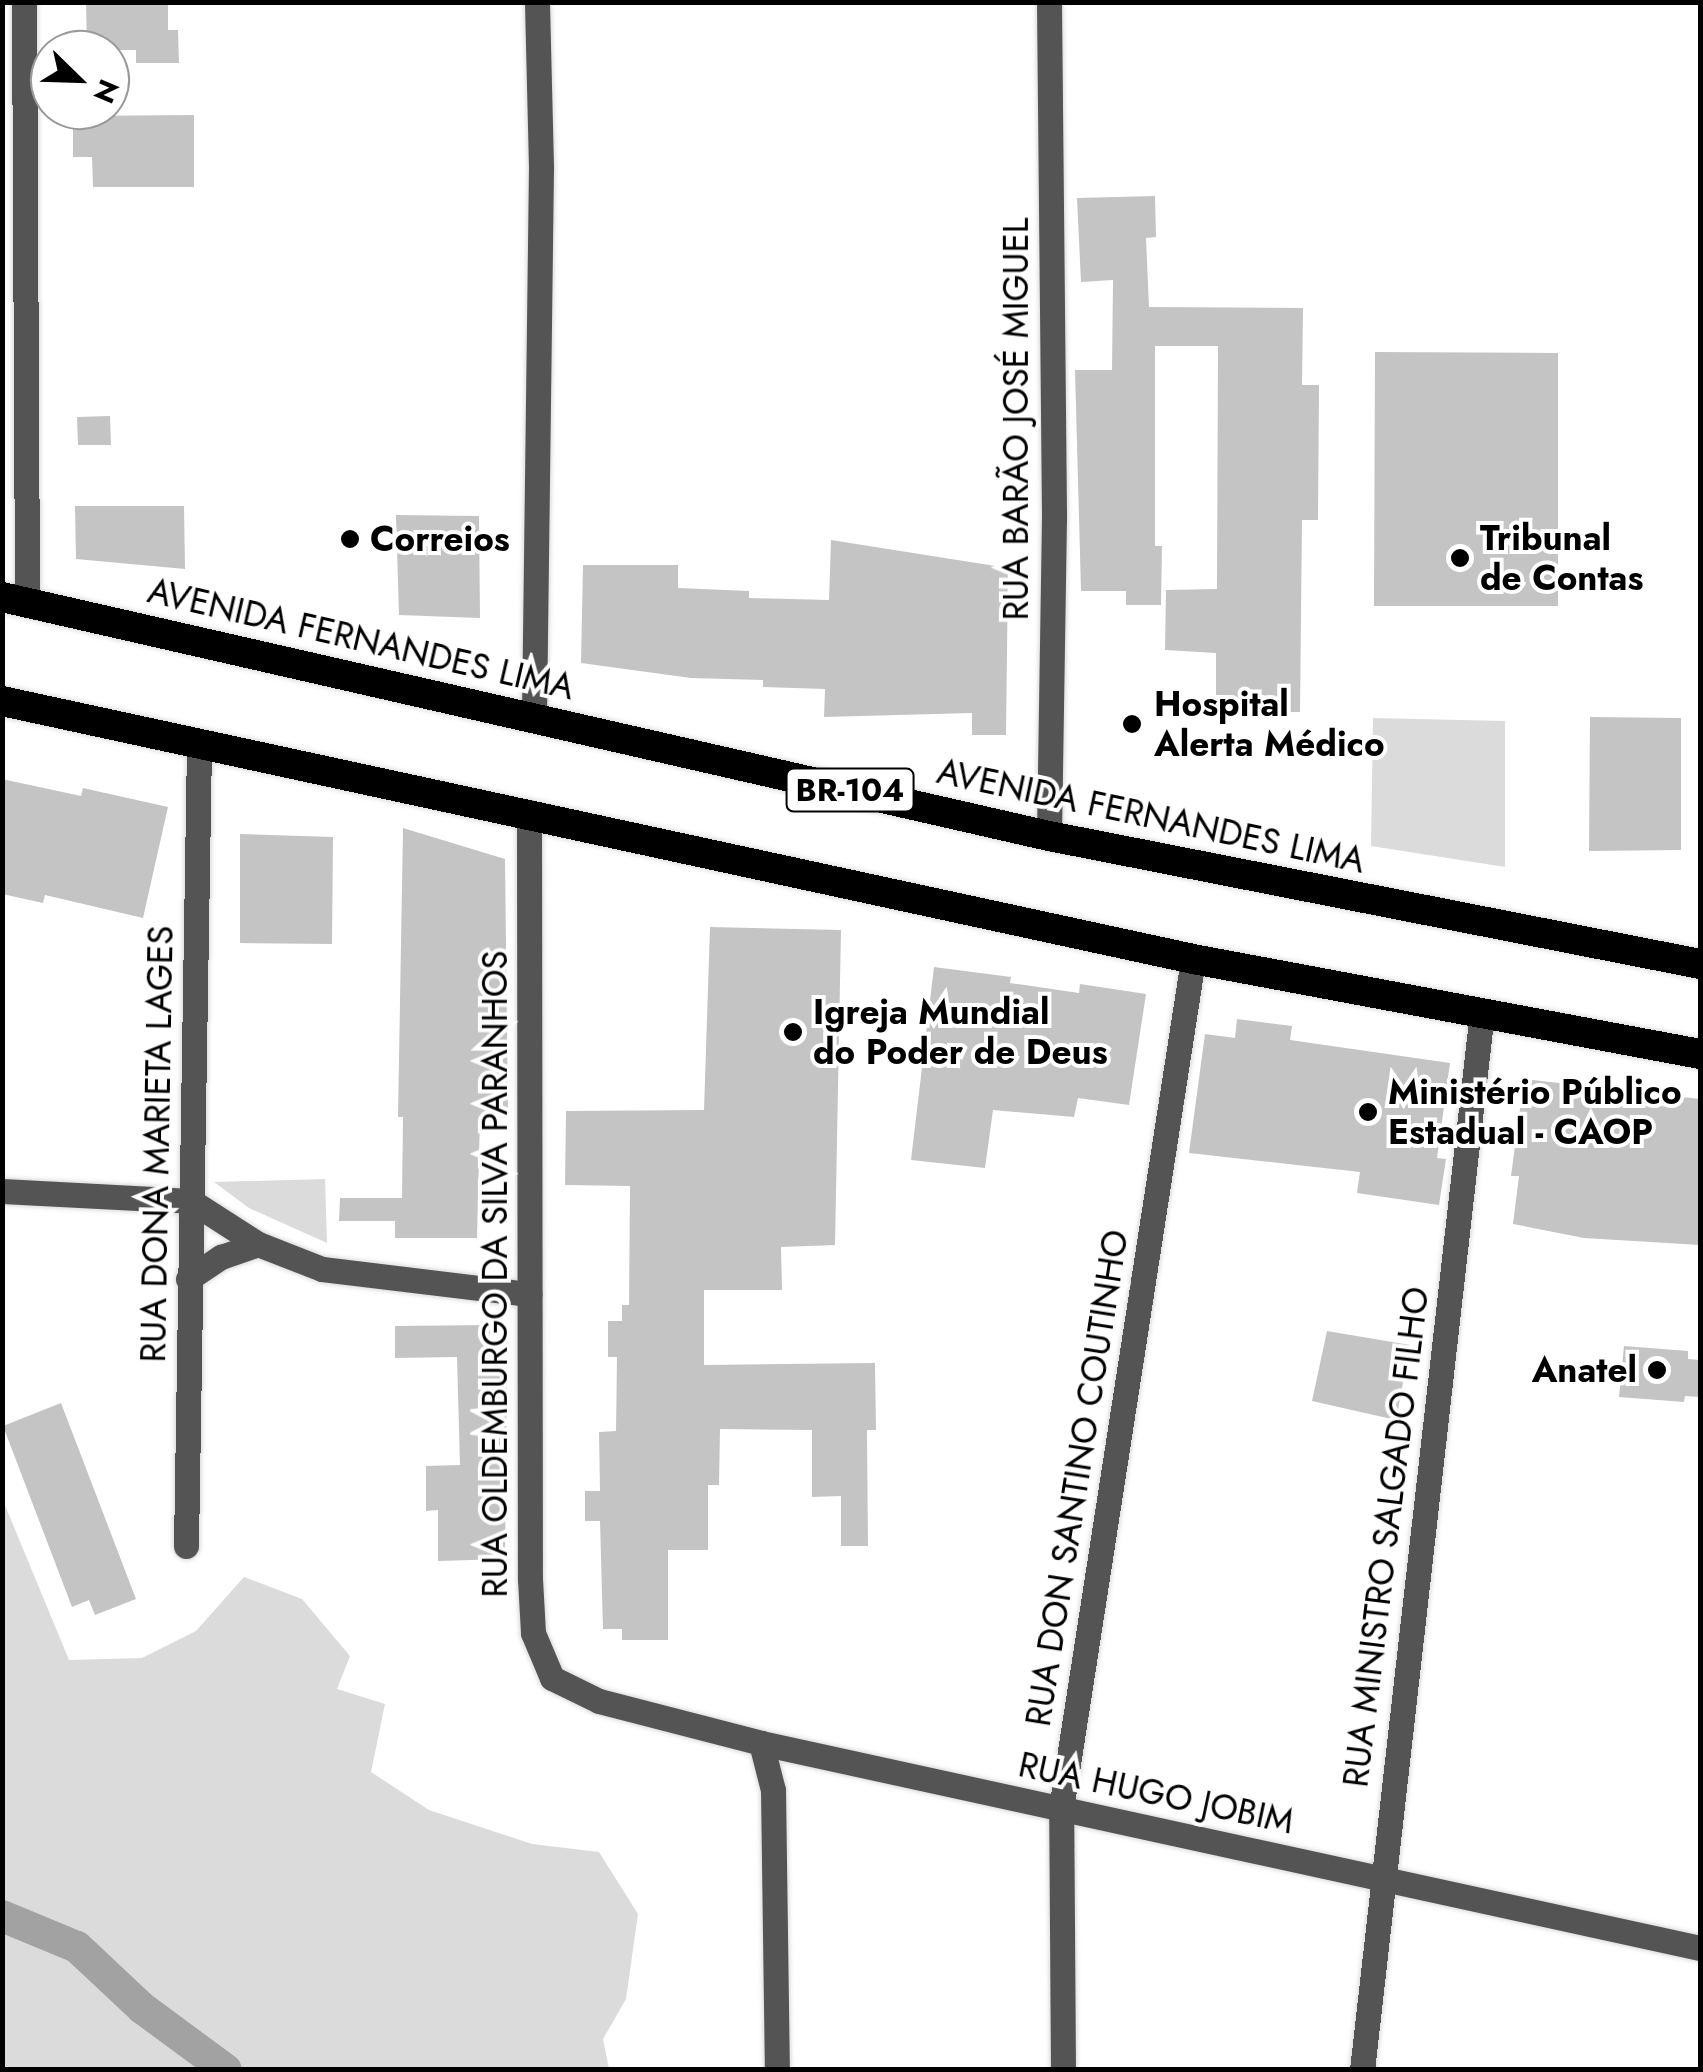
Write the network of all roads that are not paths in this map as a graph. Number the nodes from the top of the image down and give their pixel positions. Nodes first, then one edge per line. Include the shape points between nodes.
1 (24, 2) edge
2 (537, 2) edge
3 (1049, 2) edge
4 (15, 599) edge
5 (2, 701) edge
6 (534, 716) junction
7 (200, 743) junction
8 (529, 812) junction
9 (1049, 836) junction
10 (1194, 959) junction
11 (1700, 964) edge
12 (1482, 1012) junction
13 (1700, 1054) edge
14 (2, 1191) edge
15 (192, 1201) junction
16 (258, 1244) junction
17 (188, 1279) junction
18 (529, 1294) junction
19 (186, 1546) dead end
20 (599, 1701) joint
21 (761, 1743) junction
22 (800, 1752) junction
23 (773, 1790) junction
24 (1062, 1809) junction
25 (1382, 1877) junction
26 (1700, 1948) edge
27 (777, 2070) edge
28 (1064, 2070) edge
29 (1362, 2070) edge

1 - 4 street
2 - 6 street
3 - 9 street, RUA BARÃO JOSÉ MIGUEL
4 - 6 highway, AVENIDA FERNANDES LIMA / BR-104
5 - 7 highway, BR-104
6 - 9 highway, AVENIDA FERNANDES LIMA / BR-104
7 - 8 highway, BR-104
7 - 15 street, RUA DONA MARIETA LAGES
8 - 10 highway, BR-104
8 - 18 street, RUA OLDEMBURGO DA SILVA PARANHOS
9 - 11 highway, AVENIDA FERNANDES LIMA / BR-104
10 - 12 highway, BR-104
10 - 24 street, RUA DON SANTINO COUTINHO
12 - 13 highway, BR-104
12 - 25 street, RUA MINISTRO SALGADO FILHO
14 - 15 street
15 - 16 street
15 - 17 street, RUA DONA MARIETA LAGES
16 - 17 street
16 - 18 street via 352,1276
17 - 19 street, RUA DONA MARIETA LAGES
18 - 20 street, RUA OLDEMBURGO DA SILVA PARANHOS via 533,1632 552,1678
20 - 21 street, RUA HUGO JOBIM
21 - 22 street, RUA HUGO JOBIM
21 - 23 street
22 - 23 street
22 - 24 street, RUA HUGO JOBIM
23 - 27 street
24 - 25 street, RUA HUGO JOBIM
24 - 28 street, RUA DON SANTINO COUTINHO
25 - 26 street, RUA HUGO JOBIM
25 - 29 street, RUA MINISTRO SALGADO FILHO

